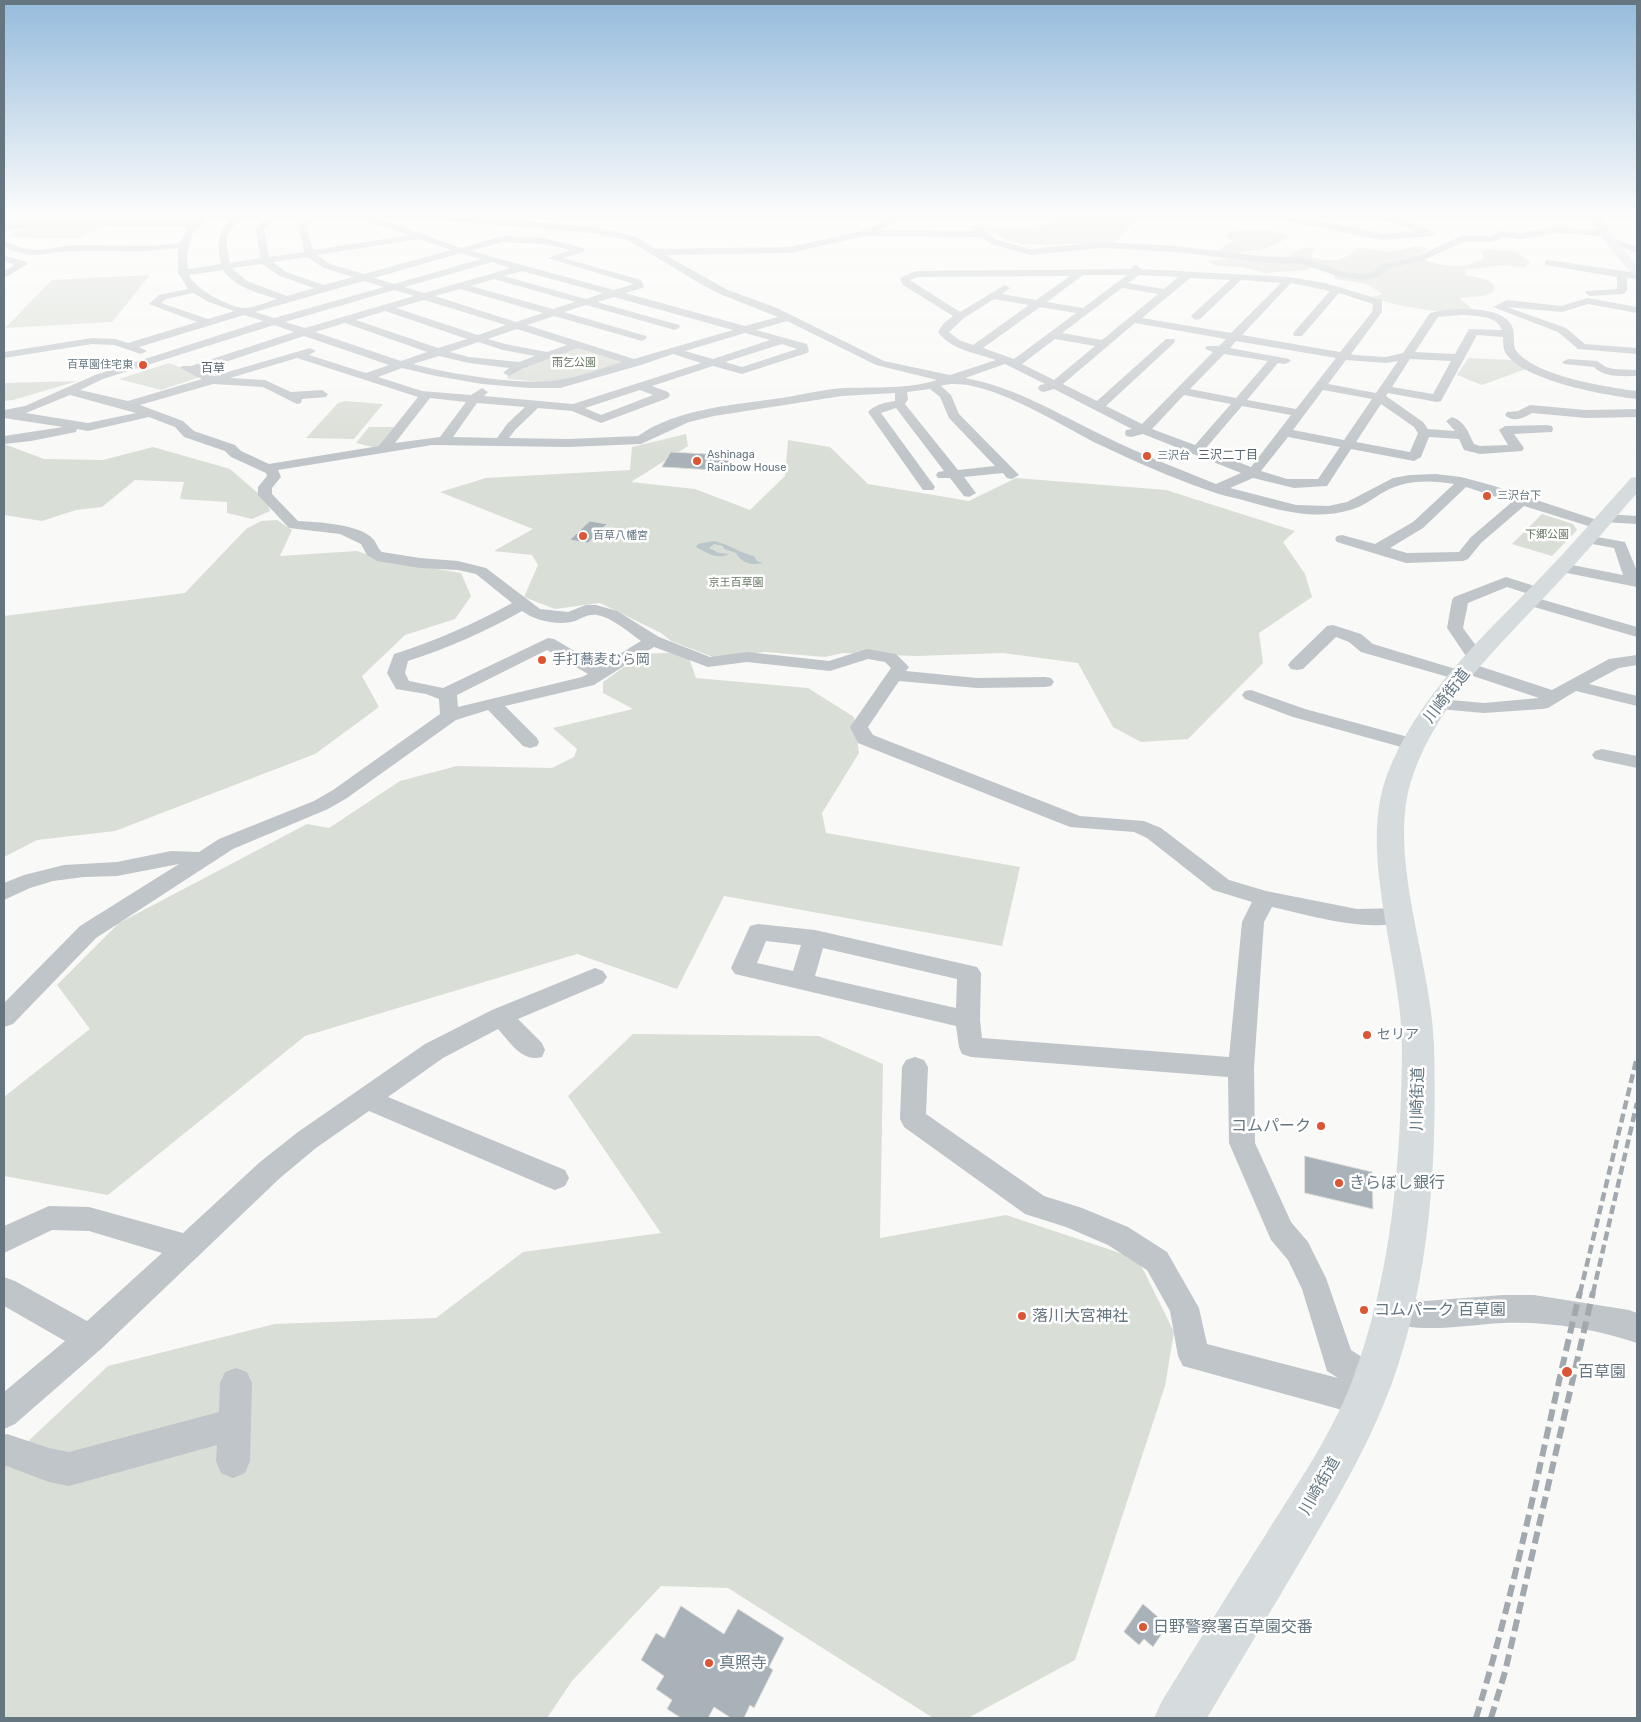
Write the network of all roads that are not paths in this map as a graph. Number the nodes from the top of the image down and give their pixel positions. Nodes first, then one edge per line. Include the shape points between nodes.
1 (170, 295) edge
2 (208, 295) edge
3 (276, 295) edge
4 (299, 295) edge
5 (365, 295) edge
6 (419, 295) edge
7 (430, 295) edge
8 (494, 295) edge
9 (562, 295) edge
10 (610, 295) edge
11 (620, 295) edge
12 (736, 295) edge
13 (932, 295) edge
14 (1049, 295) edge
15 (1106, 295) edge
16 (1164, 295) edge
17 (1217, 295) edge
18 (1277, 295) edge
19 (1331, 295) edge
20 (1357, 295) edge
21 (1586, 295) edge
22 (993, 296) joint
23 (424, 297) junction
24 (286, 299) junction
25 (585, 302) junction
26 (1588, 302) junction
27 (1038, 303) junction
28 (385, 308) junction
29 (1637, 310) edge
30 (245, 311) junction
31 (1085, 311) junction
32 (554, 312) junction
33 (960, 316) junction
34 (788, 317) junction
35 (704, 318) junction
36 (346, 320) junction
37 (1134, 320) junction
38 (1213, 320) dead end
39 (275, 321) junction
40 (206, 322) junction
41 (1230, 323) dead end
42 (516, 325) junction
43 (1251, 326) junction
44 (675, 328) junction
45 (746, 330) junction
46 (304, 332) junction
47 (1120, 332) junction
48 (1298, 334) dead end
49 (1507, 334) junction
50 (1053, 335) junction
51 (1136, 335) dead end
52 (650, 336) junction
53 (1235, 337) junction
54 (1153, 338) dead end
55 (476, 339) junction
56 (782, 340) junction
57 (334, 343) junction
58 (578, 344) junction
59 (1105, 344) junction
60 (1196, 345) dead end
61 (127, 346) junction
62 (975, 348) junction
63 (1222, 350) junction
64 (674, 351) junction
65 (1637, 351) edge
66 (438, 352) junction
67 (603, 352) junction
68 (101, 353) dead end
69 (298, 355) junction
70 (547, 355) junction
71 (1407, 355) junction
72 (4, 356) edge
73 (1342, 356) junction
74 (161, 358) junction
75 (1458, 358) junction
76 (1276, 359) junction
77 (118, 360) dead end
78 (712, 362) junction
79 (1010, 362) junction
80 (1294, 362) dead end
81 (1568, 362) dead end
82 (636, 363) junction
83 (400, 365) junction
84 (135, 366) junction
85 (520, 366) junction
86 (190, 370) junction
87 (1637, 373) edge
88 (364, 377) junction
89 (950, 379) junction
90 (216, 380) junction
91 (497, 380) junction
92 (560, 384) junction
93 (933, 385) junction
94 (1055, 385) junction
95 (640, 386) junction
96 (1319, 386) junction
97 (901, 389) junction
98 (1181, 391) junction
99 (68, 392) junction
100 (618, 393) junction
101 (1382, 393) junction
102 (322, 394) dead end
103 (427, 394) junction
104 (1012, 394) junction
105 (1637, 395) edge
106 (474, 399) junction
107 (1239, 402) junction
108 (899, 404) junction
109 (128, 405) junction
110 (535, 405) junction
111 (1098, 407) junction
112 (574, 408) junction
113 (1298, 413) junction
114 (1637, 413) edge
115 (5, 414) edge
116 (147, 414) junction
117 (1511, 415) dead end
118 (1452, 421) dead end
119 (81, 427) junction
120 (1547, 429) dead end
121 (1144, 430) junction
122 (1284, 432) junction
123 (1424, 433) junction
124 (1465, 436) junction
125 (4, 440) edge
126 (444, 441) junction
127 (501, 441) junction
128 (1103, 441) junction
129 (1348, 445) junction
130 (384, 448) junction
131 (1197, 451) junction
132 (267, 468) junction
133 (1254, 472) junction
134 (953, 474) junction
135 (1637, 482) edge
136 (1460, 486) junction
137 (1216, 489) junction
138 (969, 494) dead end
139 (1522, 501) junction
140 (1637, 520) edge
141 (1596, 527) junction
142 (1342, 539) dead end
143 (1378, 549) junction
144 (1562, 568) junction
145 (1635, 582) edge
146 (1534, 597) junction
147 (524, 604) junction
148 (1637, 632) edge
149 (652, 641) junction
150 (1637, 660) edge
151 (1297, 665) dead end
152 (1468, 668) junction
153 (602, 674) junction
154 (894, 676) junction
155 (1045, 682) dead end
156 (1573, 685) junction
157 (1251, 695) dead end
158 (448, 696) junction
159 (1554, 696) junction
160 (1637, 701) edge
161 (492, 704) junction
162 (1439, 704) junction
163 (449, 716) junction
164 (530, 742) dead end
165 (1412, 744) junction
166 (1602, 755) dead end
167 (1637, 762) edge
168 (201, 858) junction
169 (4, 893) edge
170 (1265, 898) junction
171 (1400, 916) junction
172 (815, 938) junction
173 (595, 977) dead end
174 (801, 982) junction
175 (501, 1016) junction
176 (4, 1018) edge
177 (968, 1020) junction
178 (533, 1050) dead end
179 (916, 1067) dead end
180 (1242, 1068) junction
181 (365, 1098) junction
182 (555, 1178) dead end
183 (4, 1240) edge
184 (186, 1247) junction
185 (4, 1291) edge
186 (1393, 1310) junction
187 (1637, 1329) edge
188 (90, 1339) junction
189 (236, 1383) dead end
190 (1368, 1391) junction
191 (4, 1413) edge
192 (234, 1424) junction
193 (4, 1451) edge
194 (233, 1460) dead end
195 (1179, 1718) edge

1 - 40 street via 154,304
2 - 30 street
3 - 24 street
4 - 24 street
5 - 39 street
6 - 23 street
7 - 23 street
8 - 32 street
9 - 25 street
10 - 25 street
11 - 35 street
12 - 34 street
13 - 33 street
14 - 27 street
15 - 31 street
16 - 37 street via 1152,310
17 - 38 street via 1191,316
18 - 43 street
19 - 48 street
20 - 73 street via 1379,304 1377,312 1348,342
21 - 26 street
22 - 27 street
22 - 33 street
23 - 28 street
23 - 42 street
24 - 30 street
25 - 32 street
25 - 44 street
26 - 29 street
26 - 65 street via 1562,309 1507,303 1498,307 1562,330 1582,347
27 - 31 street
27 - 62 street
28 - 36 street
28 - 55 street
30 - 39 street
30 - 40 street
31 - 50 street
32 - 42 street
32 - 52 street
33 - 62 street via 942,332 956,343
34 - 45 street
34 - 89 street via 880,363
35 - 44 street
35 - 45 street
36 - 46 street
36 - 66 street
37 - 47 street
37 - 53 street
39 - 46 street
39 - 74 street
40 - 61 street
41 - 43 street
42 - 55 street
42 - 58 street
43 - 53 street
44 - 52 street
45 - 56 street
45 - 64 street
46 - 57 street
46 - 86 street
47 - 51 street
47 - 59 street
49 - 71 street via 1506,325 1494,317 1458,311 1440,312 1429,320
49 - 75 street via 1473,331
49 - 105 street via 1508,347 1513,355 1527,365 1564,380
50 - 59 street
50 - 79 street
52 - 67 street
53 - 63 street
53 - 73 street
54 - 111 street via 1174,342
55 - 66 street
55 - 70 street
56 - 78 street
56 - 78 street via 803,346 803,351 742,371
57 - 69 street
57 - 83 street
58 - 67 street
58 - 70 street
59 - 94 street
60 - 63 street
61 - 68 street
61 - 72 street via 92,342
61 - 74 street
62 - 79 street
63 - 76 street
63 - 98 street
64 - 78 street
64 - 82 street
66 - 83 street
66 - 85 street via 469,360
67 - 82 street
69 - 88 street
69 - 90 street
70 - 85 street
71 - 73 street via 1386,360
71 - 75 street
71 - 101 street
73 - 96 street via 1327,368
74 - 84 street
74 - 86 street
75 - 101 street via 1437,398
76 - 80 street
76 - 107 street
77 - 84 street
78 - 95 street
79 - 89 street
79 - 94 street
81 - 87 street via 1588,361 1614,372
82 - 92 street
83 - 88 street
83 - 91 street via 454,376
84 - 99 street via 83,383
85 - 91 street
86 - 90 street
88 - 103 street
89 - 93 street
89 - 104 street
90 - 102 street via 265,384 293,398
90 - 109 street
91 - 92 street
91 - 106 street
92 - 100 street
93 - 97 street
93 - 134 street via 944,395 953,415 1008,472
94 - 104 street
94 - 111 street
95 - 100 street
95 - 112 street via 664,395 601,419
96 - 101 street
96 - 113 street
97 - 108 street
97 - 127 street via 842,392 714,412 685,418 641,440
98 - 107 street
98 - 121 street
99 - 109 street
99 - 115 street via 29,409
100 - 112 street
101 - 123 street
101 - 129 street
103 - 106 street
103 - 130 street
104 - 128 street
106 - 110 street
106 - 126 street
107 - 113 street
107 - 131 street
108 - 134 street
108 - 134 street via 874,412 924,482
109 - 116 street
110 - 112 street
110 - 127 street
111 - 121 street
113 - 122 street
114 - 117 street via 1586,414 1530,409 1521,415
115 - 119 street
116 - 119 street
116 - 132 street via 179,424 189,434 230,448
118 - 124 street
119 - 125 street
120 - 124 street via 1505,430 1517,448 1480,450 1470,447
121 - 128 street
121 - 131 street
122 - 129 street
122 - 133 street
123 - 124 street
123 - 129 street via 1414,457
126 - 127 street
126 - 130 street
128 - 137 street
129 - 133 street via 1322,483 1288,483
130 - 132 street
131 - 133 street
132 - 147 street via 274,477 265,487 265,495 294,525 345,531 368,541 377,556 470,567 481,571
133 - 137 street
134 - 138 street
135 - 141 main road, 川崎街道
136 - 137 street via 1411,485 1358,512 1314,516 1266,510 1226,496
136 - 139 street
136 - 143 street via 1418,525
137 - 139 street via 1277,507 1330,510 1360,502 1390,484 1430,478 1482,486
139 - 141 street
139 - 143 street via 1476,540 1463,556 1406,558
140 - 141 street
141 - 144 main road, 川崎街道
141 - 145 street via 1620,545
142 - 143 street
144 - 145 street
144 - 146 main road, 川崎街道
146 - 148 street
146 - 152 main road, 川崎街道
146 - 152 street via 1506,582 1460,600 1455,628
147 - 149 street via 535,613 553,617 570,617 586,610 611,614
147 - 158 street via 474,630 400,658 396,673 402,685 430,689
149 - 153 street
149 - 154 street via 708,662 747,657 830,666 867,654 890,658 900,667
150 - 156 street via 1615,663
151 - 152 street via 1333,630 1368,648
152 - 159 street
152 - 162 main road, 川崎街道
153 - 158 street via 548,643 449,692
153 - 161 street via 588,681
154 - 155 street via 977,683
154 - 170 street via 860,727 865,739 1077,822 1137,826 1154,833 1221,885
156 - 159 street
156 - 160 street
157 - 165 street
158 - 163 street
159 - 162 street via 1542,704 1512,707
161 - 163 street
161 - 164 street
162 - 165 main road, 川崎街道
163 - 168 street via 321,805 226,844
165 - 171 main road, 川崎街道 via 1392,804 1390,836
166 - 167 street
168 - 169 street via 184,855 120,869 83,870 45,877
168 - 176 street via 88,932
170 - 171 street via 1358,917
170 - 180 street via 1253,922
171 - 186 main road, 川崎街道 via 1418,1027 1419,1114 1407,1235
172 - 174 street
172 - 174 street via 758,932 743,968
172 - 177 street via 969,973
173 - 175 street
174 - 177 street
175 - 178 street
175 - 181 street via 434,1051
177 - 180 street via 971,1047
179 - 190 street via 913,1119 1035,1204 1118,1236 1157,1261 1184,1308 1194,1356
180 - 190 street via 1242,1143 1281,1231 1298,1251 1316,1288 1338,1360
181 - 182 street
181 - 184 street via 270,1170
183 - 184 street via 49,1218 73,1218 89,1219
184 - 188 street
185 - 188 street
186 - 187 street via 1425,1316 1534,1309 1629,1324
186 - 190 main road, 川崎街道
188 - 191 street
189 - 192 street
190 - 195 main road, 川崎街道 via 1320,1488
192 - 193 street via 69,1469
192 - 194 street

